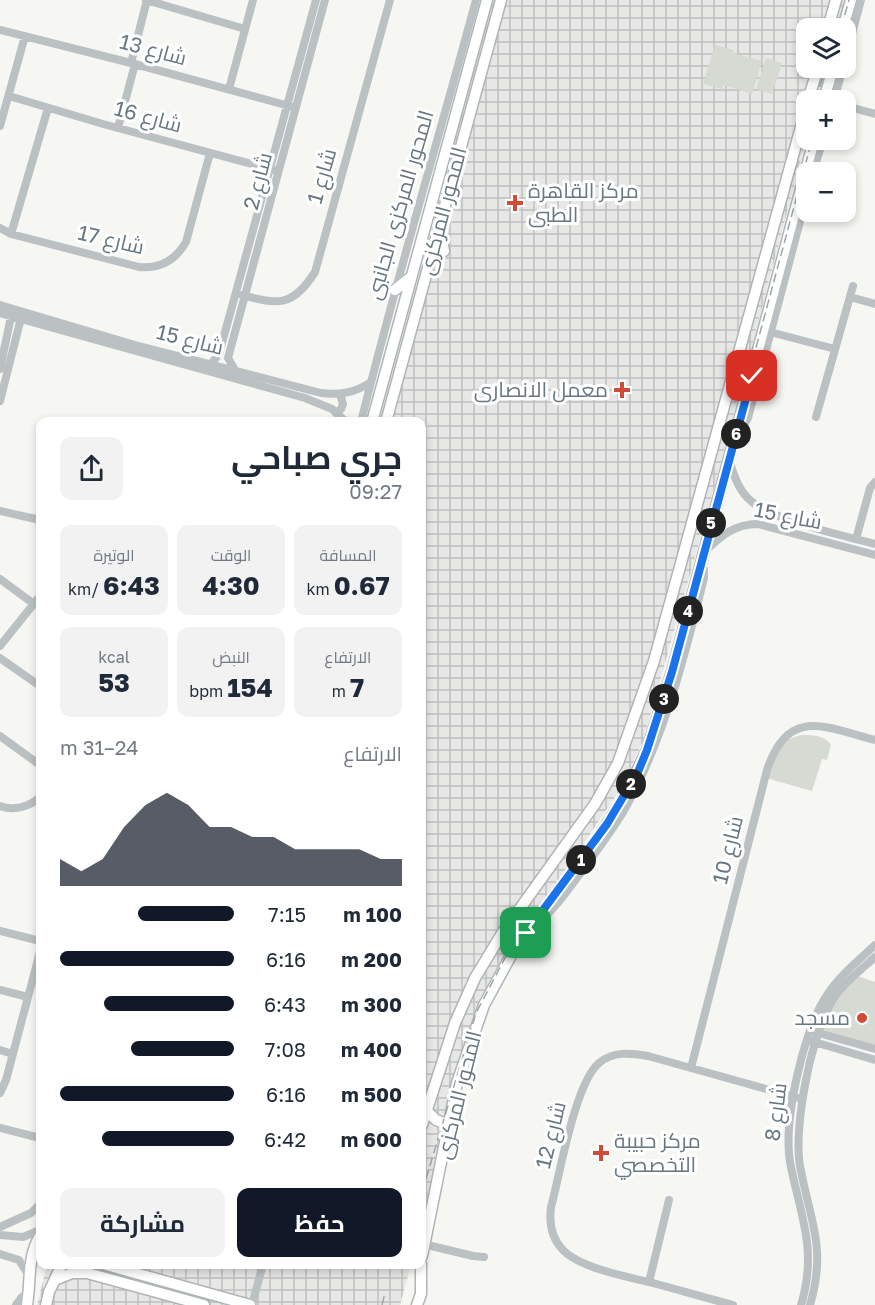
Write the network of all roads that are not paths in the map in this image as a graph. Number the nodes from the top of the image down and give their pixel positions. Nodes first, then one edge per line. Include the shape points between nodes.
1 (146, 0) edge
2 (253, 0) edge
3 (316, 0) edge
4 (325, 0) edge
5 (390, 0) edge
6 (476, 0) edge
7 (487, 0) edge
8 (501, 0) edge
9 (836, 0) edge
10 (851, 0) edge
11 (861, 0) edge
12 (831, 18) edge
13 (846, 18) edge
14 (856, 19) edge
15 (246, 29) junction
16 (0, 30) edge
17 (25, 36) junction
18 (491, 38) junction
19 (474, 44) junction
20 (133, 63) junction
21 (480, 77) junction
22 (463, 83) junction
23 (229, 89) junction
24 (9, 96) junction
25 (292, 107) junction
26 (48, 108) junction
27 (856, 109) edge
28 (875, 114) edge
29 (0, 126) edge
30 (118, 128) junction
31 (796, 145) edge
32 (811, 150) edge
33 (210, 153) junction
34 (275, 170) junction
35 (800, 222) edge
36 (439, 227) junction
37 (0, 228) edge
38 (11, 234) junction
39 (444, 250) dead end
40 (411, 277) junction
41 (853, 286) dead end
42 (395, 291) junction
43 (235, 293) junction
44 (245, 296) junction
45 (850, 297) junction
46 (875, 304) edge
47 (0, 305) edge
48 (0, 313) edge
49 (17, 314) junction
50 (770, 332) junction
51 (835, 350) junction
52 (189, 362) junction
53 (211, 364) junction
54 (0, 369) edge
55 (235, 370) junction
56 (733, 372) junction
57 (752, 376) junction
58 (371, 382) junction
59 (2, 387) edge
60 (340, 394) junction
61 (0, 401) edge
62 (336, 413) junction
63 (340, 417) edge
64 (362, 417) edge
65 (373, 417) edge
66 (388, 417) edge
67 (816, 417) dead end
68 (737, 430) junction
69 (729, 460) junction
70 (875, 482) edge
71 (0, 511) edge
72 (36, 519) edge
73 (856, 538) junction
74 (875, 544) edge
75 (875, 555) edge
76 (702, 558) junction
77 (0, 579) edge
78 (36, 601) edge
79 (36, 604) edge
80 (0, 646) edge
81 (0, 658) edge
82 (36, 683) edge
83 (0, 736) edge
84 (875, 740) edge
85 (36, 762) edge
86 (36, 800) edge
87 (0, 806) edge
88 (0, 931) edge
89 (36, 940) edge
90 (875, 945) edge
91 (875, 957) edge
92 (36, 967) edge
93 (0, 990) edge
94 (28, 997) junction
95 (814, 1032) junction
96 (811, 1041) junction
97 (875, 1049) edge
98 (0, 1050) edge
99 (13, 1054) junction
100 (875, 1060) edge
101 (691, 1068) junction
102 (0, 1093) edge
103 (793, 1096) junction
104 (802, 1099) junction
105 (426, 1110) joint
106 (449, 1125) junction
107 (0, 1128) edge
108 (36, 1137) edge
109 (669, 1200) dead end
110 (36, 1208) edge
111 (0, 1227) edge
112 (426, 1230) edge
113 (36, 1232) edge
114 (4, 1236) edge
115 (36, 1244) edge
116 (426, 1245) edge
117 (2, 1254) edge
118 (484, 1257) dead end
119 (60, 1269) edge
120 (86, 1269) edge
121 (121, 1269) edge
122 (262, 1269) edge
123 (421, 1269) edge
124 (55, 1280) junction
125 (649, 1282) junction
126 (30, 1287) junction
127 (16, 1305) edge
128 (27, 1305) edge
129 (46, 1305) edge
130 (204, 1305) edge
131 (251, 1305) edge
132 (417, 1305) edge
133 (733, 1305) edge
134 (801, 1305) edge
135 (810, 1305) edge

1 - 15 street
1 - 20 street
2 - 15 street
3 - 25 street, شارع 2
4 - 25 street, شارع 2
5 - 44 street, شارع 1 via 315,272 305,288 290,299 272,303
6 - 42 street, المحور المركزى الجانبى
7 - 19 main road, المحور المركزى
8 - 18 main road, المحور المركزى
9 - 12 main road
10 - 13 main road
11 - 14 street
15 - 23 street
16 - 17 street, شارع 13
17 - 20 street, شارع 13
17 - 24 street
18 - 19 main road via 483,49
18 - 21 main road, المحور المركزى
19 - 22 main road, المحور المركزى
20 - 23 street, شارع 13
20 - 30 street
21 - 22 main road via 471,72
21 - 36 main road, المحور المركزى via 481,93
22 - 40 main road, المحور المركزى
23 - 25 street, شارع 13
24 - 26 street, شارع 16
24 - 29 street
25 - 34 street, شارع 2
26 - 30 street, شارع 16
26 - 38 street
27 - 28 street
30 - 33 street, شارع 16
31 - 56 main road, المحور المركزى
32 - 57 main road, المحور المركزى
33 - 34 street, شارع 16
33 - 38 street, شارع 17 via 186,242 172,260 161,265 139,267
34 - 43 street, شارع 2
34 - 44 street, شارع 2
35 - 50 street
36 - 39 main road
36 - 66 main road, المحور المركزى via 430,281
37 - 38 street, شارع 17
40 - 42 main road
40 - 65 main road, المحور المركزى
41 - 45 street
42 - 58 street, المحور المركزى الجانبى
43 - 44 street, شارع 1
43 - 53 street, شارع 2 via 219,354
44 - 55 street, شارع 2 via 228,358
45 - 46 street
45 - 51 street
47 - 49 street, شارع 15
48 - 49 street, شارع 15
49 - 52 street, شارع 15
49 - 54 street
49 - 59 street
50 - 51 street
50 - 68 street via 748,418
51 - 67 street
52 - 53 street, شارع 15
52 - 62 street, شارع 15 via 305,398
53 - 55 street, شارع 15
55 - 60 street, شارع 15 via 321,393
56 - 57 main road via 745,371
56 - 105 main road, المحور المركزى via 712,431 654,661 613,773 487,957 454,1023
57 - 68 main road, المحور المركزى
58 - 60 street, شارع 15
58 - 64 street, المحور المركزى الجانبى
59 - 61 street
60 - 62 street via 343,404
62 - 63 street, شارع 15
68 - 69 main road, المحور المركزى
69 - 73 street, شارع 15 via 741,490 756,505 790,520
69 - 76 main road, المحور المركزى
70 - 73 street
71 - 72 street
73 - 74 street, شارع 15
75 - 76 street, شارع 15 via 758,524 729,530
76 - 106 main road, المحور المركزى via 667,692 638,772 597,838 503,967 480,1014 457,1083
77 - 78 street
79 - 80 street
81 - 82 street
83 - 85 street
84 - 101 street, شارع 10 via 813,725 792,732 775,749
86 - 87 street via 16,808
88 - 89 street
90 - 95 street, شارع 8 via 835,985 822,1004
91 - 95 street, شارع 8 via 836,995
92 - 94 street
93 - 94 street
94 - 99 street
95 - 96 street, شارع 8
95 - 97 street
96 - 100 street
96 - 103 street, شارع 8
96 - 104 street, شارع 8
98 - 99 street
99 - 102 street
101 - 103 street, شارع 12
101 - 125 street, شارع 12 via 635,1054 618,1054 601,1062 586,1080 578,1100 551,1207 551,1231 572,1258
103 - 104 street, شارع 12
103 - 134 street, شارع 8 via 788,1149 809,1254 808,1281
104 - 135 street, شارع 8 via 798,1155 818,1252
105 - 106 main road
106 - 112 main road, المحور المركزى
107 - 108 street
109 - 125 street
110 - 111 street
113 - 114 street via 23,1237
114 - 117 street via 12,1247
115 - 126 main road
116 - 118 street
117 - 126 street via 19,1260 27,1271
119 - 124 main road
120 - 124 main road
120 - 130 main road
121 - 131 main road
122 - 131 street
123 - 132 main road
124 - 129 main road
125 - 133 street, شارع 12
126 - 127 street
126 - 128 main road

